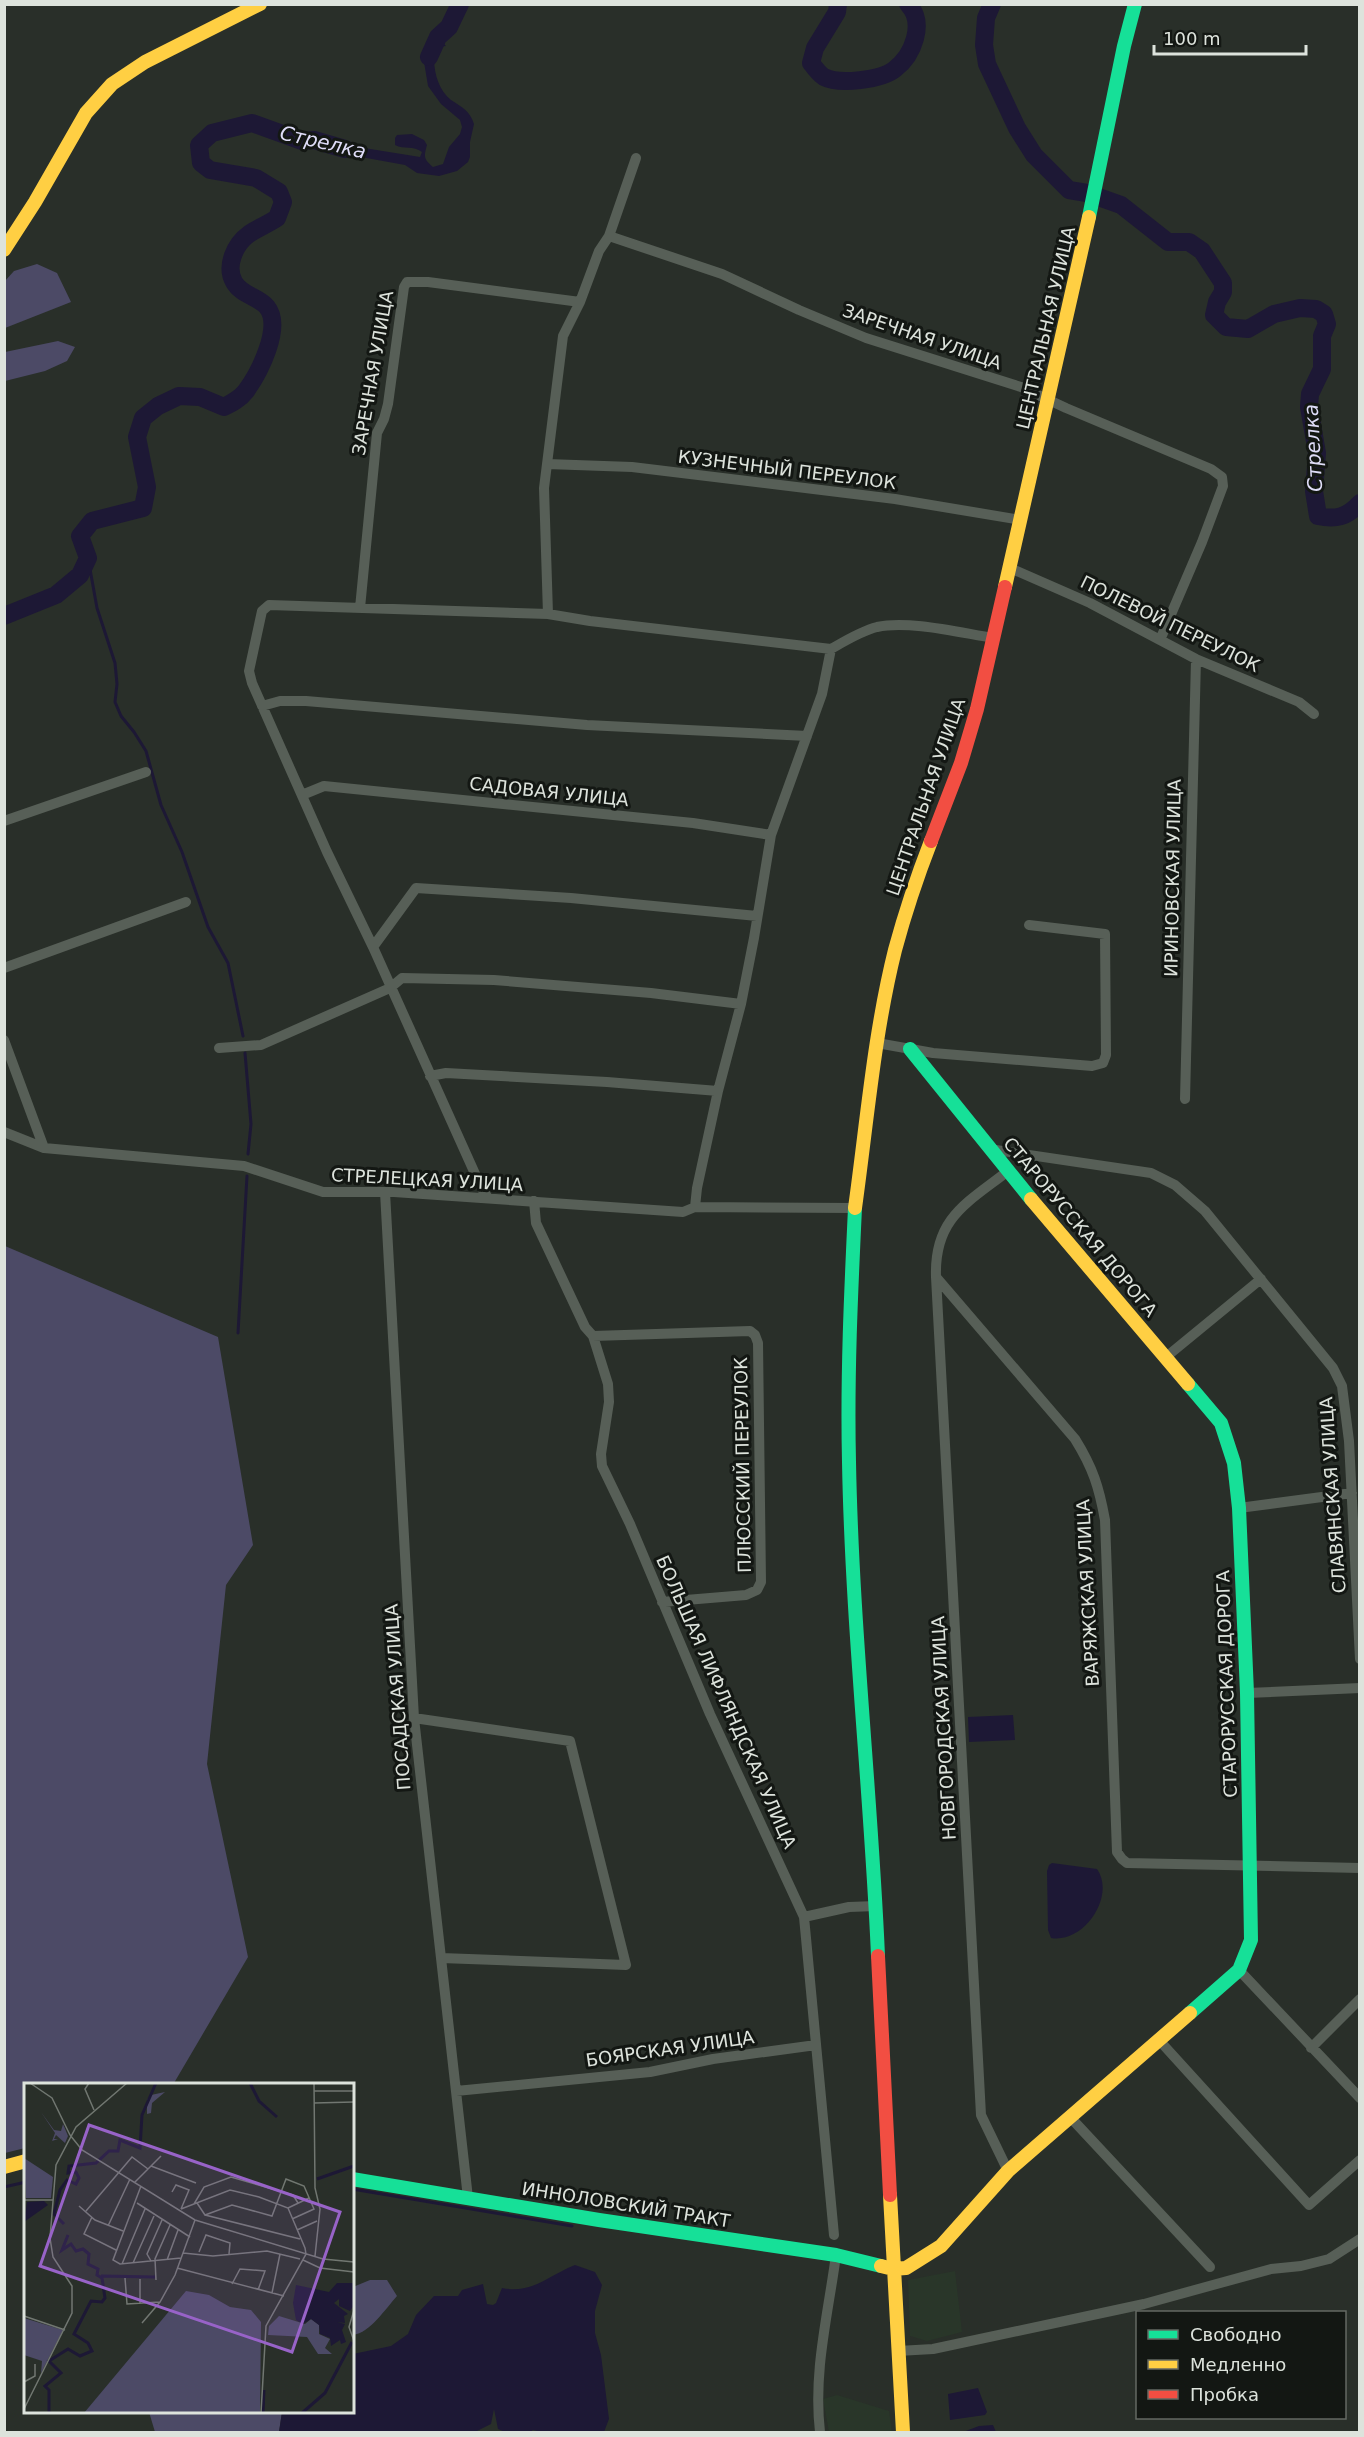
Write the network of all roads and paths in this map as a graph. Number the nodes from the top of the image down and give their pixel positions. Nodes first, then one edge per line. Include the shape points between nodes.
1 (260, 4) edge
2 (1135, 4) edge
3 (636, 158) dead end
4 (609, 234) junction
5 (4, 250) edge
6 (579, 304) junction
7 (1048, 399) junction
8 (547, 464) junction
9 (1021, 520) junction
10 (1010, 568) junction
11 (360, 608) junction
12 (548, 614) junction
13 (994, 638) junction
14 (1160, 640) junction
15 (831, 649) junction
16 (1196, 658) junction
17 (262, 706) junction
18 (1314, 714) dead end
19 (807, 736) junction
20 (146, 772) dead end
21 (302, 795) junction
22 (4, 821) edge
23 (771, 835) junction
24 (186, 902) dead end
25 (757, 916) junction
26 (1029, 925) dead end
27 (373, 947) junction
28 (4, 968) edge
29 (390, 988) junction
30 (741, 1004) junction
31 (4, 1040) edge
32 (878, 1044) junction
33 (219, 1048) dead end
34 (910, 1049) junction
35 (430, 1076) junction
36 (718, 1091) junction
37 (1185, 1099) dead end
38 (4, 1132) edge
39 (44, 1148) junction
40 (989, 1149) junction
41 (1008, 1171) junction
42 (385, 1192) junction
43 (488, 1198) junction
44 (534, 1201) junction
45 (695, 1207) junction
46 (855, 1208) junction
47 (936, 1277) junction
48 (1261, 1279) junction
49 (593, 1336) junction
50 (1166, 1357) junction
51 (1352, 1492) junction
52 (1239, 1508) junction
53 (662, 1602) junction
54 (1359, 1659) edge
55 (1359, 1688) edge
56 (1247, 1693) junction
57 (414, 1718) junction
58 (1251, 1865) junction
59 (1359, 1868) edge
60 (876, 1906) junction
61 (804, 1917) junction
62 (441, 1958) junction
63 (1239, 1971) junction
64 (1359, 1999) edge
65 (1158, 2039) junction
66 (816, 2045) junction
67 (1311, 2048) junction
68 (456, 2091) junction
69 (1359, 2098) edge
70 (1071, 2118) junction
71 (1359, 2160) edge
72 (24, 2162) edge
73 (4, 2168) edge
74 (1008, 2171) junction
75 (354, 2179) edge
76 (468, 2198) junction
77 (834, 2235) dead end
78 (1359, 2239) edge
79 (836, 2255) junction
80 (1210, 2267) dead end
81 (893, 2269) junction
82 (898, 2351) junction
83 (820, 2433) edge
84 (903, 2433) edge

1 - 5 main road via 145,62 112,84 86,113
2 - 7 main road, ЦЕНТРАЛЬНАЯ УЛИЦА
3 - 4 street
4 - 6 street
4 - 7 street, ЗАРЕЧНАЯ УЛИЦА via 722,274 866,338
6 - 8 street via 563,336
6 - 11 street, ЗАРЕЧНАЯ УЛИЦА via 407,282 388,404 377,433
7 - 9 main road, ЦЕНТРАЛЬНАЯ УЛИЦА
7 - 14 street, ЗАРЕЧНАЯ УЛИЦА via 1222,477 1202,542
8 - 9 street, КУЗНЕЧНЫЙ ПЕРЕУЛОК via 644,469 895,499
8 - 12 street via 544,488
9 - 10 main road, ЦЕНТРАЛЬНАЯ УЛИЦА
10 - 13 main road, ЦЕНТРАЛЬНАЯ УЛИЦА
10 - 14 street, ПОЛЕВОЙ ПЕРЕУЛОК via 1090,603
11 - 12 street
11 - 17 street via 269,605 262,611 249,671
12 - 15 street
13 - 15 street via 903,625 878,627
13 - 32 main road, ЦЕНТРАЛЬНАЯ УЛИЦА via 960,764 912,890 895,951
14 - 16 street, ПОЛЕВОЙ ПЕРЕУЛОК
15 - 19 street via 822,694
16 - 18 street, ПОЛЕВОЙ ПЕРЕУЛОК via 1299,702
16 - 37 street, ИРИНОВСКАЯ УЛИЦА
17 - 19 street via 306,701 587,725
17 - 21 street
19 - 23 street
20 - 22 street
21 - 23 street, САДОВАЯ УЛИЦА via 324,786 693,823
21 - 27 street
23 - 25 street
24 - 28 street
25 - 27 street via 416,888
25 - 30 street
26 - 34 street via 1105,934 1106,1055 1102,1063 1092,1066
27 - 29 street
29 - 30 street via 402,978 494,980
29 - 33 street via 261,1045
29 - 35 street
30 - 36 street
31 - 39 street
32 - 34 street
32 - 46 main road, ЦЕНТРАЛЬНАЯ УЛИЦА
34 - 40 main road, СТАРОРУССКАЯ ДОРОГА
35 - 36 street via 457,1073
35 - 43 street
36 - 45 street
38 - 39 street, СТРЕЛЕЦКАЯ УЛИЦА
39 - 42 street, СТРЕЛЕЦКАЯ УЛИЦА via 244,1166 323,1192
40 - 41 main road, СТАРОРУССКАЯ ДОРОГА
40 - 48 street, СЛАВЯНСКАЯ УЛИЦА via 1151,1173 1175,1185 1205,1211
41 - 47 street via 957,1211 948,1223 939,1241
41 - 50 main road, СТАРОРУССКАЯ ДОРОГА
42 - 43 street, СТРЕЛЕЦКАЯ УЛИЦА
42 - 57 street, ПОСАДСКАЯ УЛИЦА
43 - 44 street, СТРЕЛЕЦКАЯ УЛИЦА
44 - 45 street, СТРЕЛЕЦКАЯ УЛИЦА via 683,1212
44 - 49 street, БОЛЬШАЯ ЛИФЛЯНДСКАЯ УЛИЦА via 536,1223 585,1327
45 - 46 street, СТРЕЛЕЦКАЯ УЛИЦА
46 - 60 main road, ЦЕНТРАЛЬНАЯ УЛИЦА via 849,1462
47 - 58 street, ВАРЯЖСКАЯ УЛИЦА via 1075,1439 1098,1484 1105,1520 1118,1852 1127,1863
47 - 74 street, НОВГОРОДСКАЯ УЛИЦА via 981,2115
48 - 50 street
48 - 51 street, СЛАВЯНСКАЯ УЛИЦА via 1333,1368 1342,1386
49 - 53 street, БОЛЬШАЯ ЛИФЛЯНДСКАЯ УЛИЦА via 608,1384 602,1466
49 - 53 street, ПЛЮССКИЙ ПЕРЕУЛОК via 750,1331 758,1342 761,1582 757,1590 746,1595
50 - 52 main road, СТАРОРУССКАЯ ДОРОГА via 1221,1423 1234,1464
51 - 52 street
51 - 54 street, СЛАВЯНСКАЯ УЛИЦА
52 - 56 main road, СТАРОРУССКАЯ ДОРОГА
53 - 61 street, БОЛЬШАЯ ЛИФЛЯНДСКАЯ УЛИЦА
55 - 56 street
56 - 58 main road, СТАРОРУССКАЯ ДОРОГА
57 - 62 street, ПОСАДСКАЯ УЛИЦА
57 - 62 street via 570,1741 626,1965
58 - 59 street, ВАРЯЖСКАЯ УЛИЦА
58 - 63 main road, СТАРОРУССКАЯ ДОРОГА via 1251,1940
60 - 61 street via 849,1907
60 - 81 main road, ЦЕНТРАЛЬНАЯ УЛИЦА
61 - 66 street, БОЛЬШАЯ ЛИФЛЯНДСКАЯ УЛИЦА
62 - 68 street, ПОСАДСКАЯ УЛИЦА
63 - 65 main road, СТАРОРУССКАЯ ДОРОГА
63 - 67 street
64 - 67 street
65 - 70 main road, СТАРОРУССКАЯ ДОРОГА
65 - 71 street via 1310,2205
66 - 68 street, БОЯРСКАЯ УЛИЦА via 650,2072
66 - 77 street, БОЛЬШАЯ ЛИФЛЯНДСКАЯ УЛИЦА
67 - 69 street
68 - 76 street, ПОСАДСКАЯ УЛИЦА
70 - 74 main road, СТАРОРУССКАЯ ДОРОГА
70 - 80 street
72 - 73 main road
74 - 81 main road, СТАРОРУССКАЯ ДОРОГА via 941,2246 915,2264
75 - 76 main road, ИННОЛОВСКИЙ ТРАКТ
76 - 79 main road, ИННОЛОВСКИЙ ТРАКТ
78 - 82 street via 1329,2259 1302,2266 1272,2269 1144,2304 933,2349
79 - 81 main road, ИННОЛОВСКИЙ ТРАКТ
79 - 83 street via 816,2388
81 - 82 main road, ЦЕНТРАЛЬНАЯ УЛИЦА
82 - 84 main road, ЦЕНТРАЛЬНАЯ УЛИЦА

